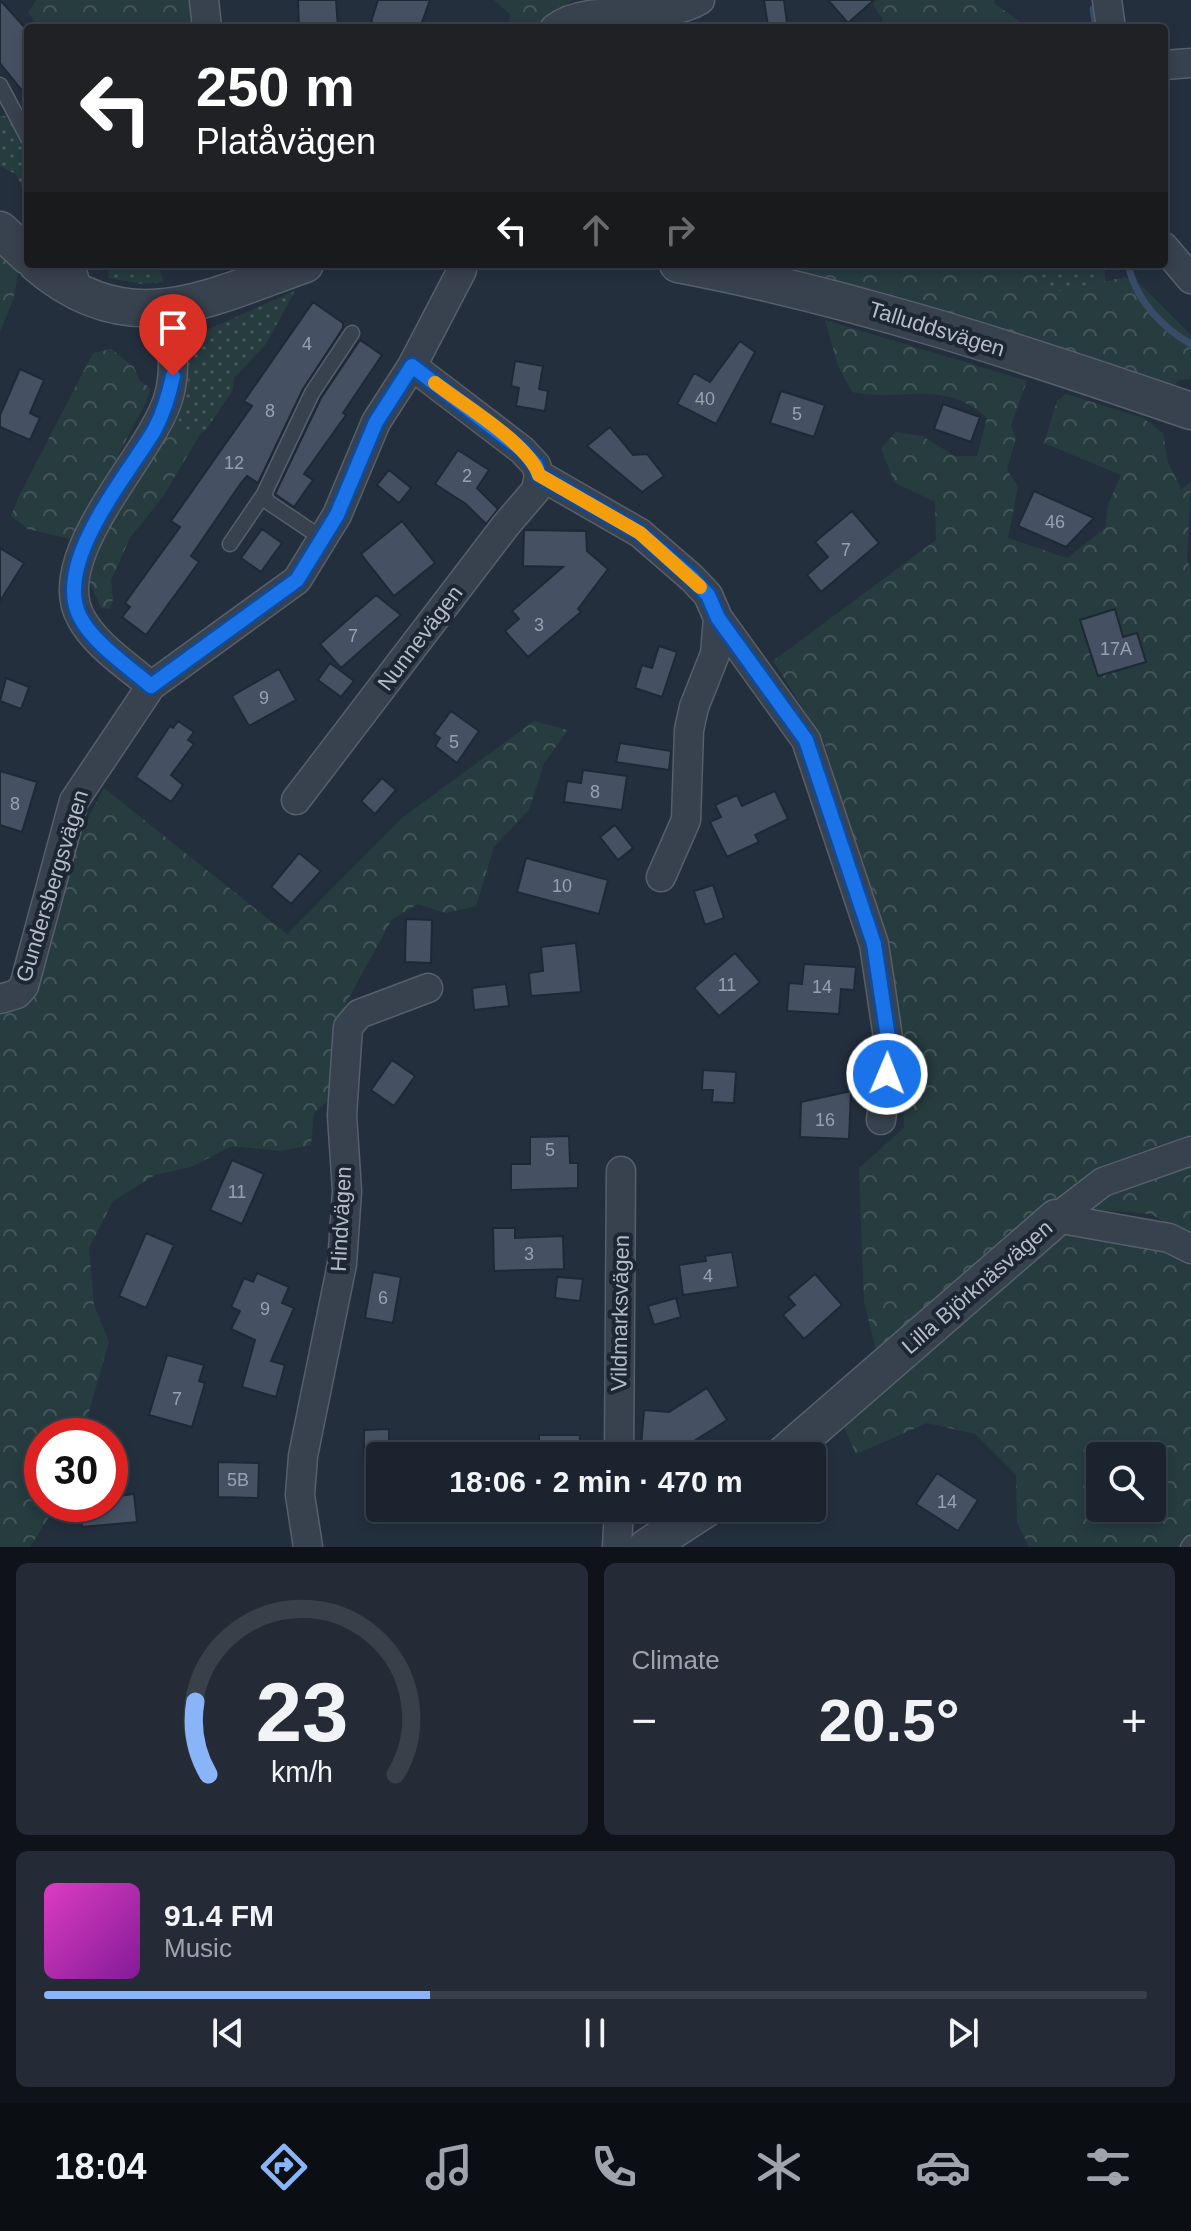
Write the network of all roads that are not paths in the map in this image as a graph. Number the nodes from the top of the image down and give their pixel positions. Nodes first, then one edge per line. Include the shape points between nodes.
1 (204, 0) edge
2 (700, 0) edge
3 (1107, 0) edge
4 (207, 24) edge
5 (560, 24) edge
6 (1110, 24) edge
7 (1191, 63) edge
8 (1168, 65) edge
9 (0, 85) edge
10 (24, 130) edge
11 (0, 230) edge
12 (24, 252) edge
13 (1168, 252) edge
14 (48, 268) edge
15 (295, 268) edge
16 (700, 268) edge
17 (462, 270) dead end
18 (1191, 279) edge
19 (82, 281) edge
20 (164, 309) junction
21 (352, 333) dead end
22 (412, 366) junction
23 (1191, 411) edge
24 (539, 475) junction
25 (264, 494) junction
26 (323, 539) junction
27 (230, 544) dead end
28 (718, 618) junction
29 (151, 686) junction
30 (296, 800) dead end
31 (661, 877) dead end
32 (428, 988) dead end
33 (0, 999) edge
34 (881, 1120) dead end
35 (1191, 1151) edge
36 (621, 1171) dead end
37 (1056, 1218) junction
38 (1191, 1249) edge
39 (619, 1442) edge
40 (798, 1442) edge
41 (618, 1522) edge
42 (685, 1522) edge
43 (308, 1547) edge
44 (617, 1547) edge
45 (647, 1547) edge

1 - 4 street
2 - 5 street via 683,9 591,13
3 - 6 street
7 - 8 street
9 - 10 lane
11 - 12 street
13 - 18 street
14 - 19 street
15 - 20 street via 230,294
16 - 23 street, Talluddsvägen via 909,319
17 - 22 street
19 - 20 street via 122,308
20 - 29 street via 175,355 168,400 95,526 75,577 80,617
21 - 25 lane via 312,393
22 - 24 street via 522,450
22 - 26 street via 376,422
24 - 28 street via 640,533 708,595
24 - 30 street, Nunnevägen via 536,490
25 - 26 lane
25 - 27 lane
26 - 29 street via 297,580
28 - 31 street via 715,654 689,730 686,820
28 - 34 street via 806,740 874,944 890,1051
29 - 33 street, Gundersbergsvägen via 74,801 24,986
32 - 43 street, Hindvägen via 359,1014 348,1027 342,1264 303,1456 300,1495
35 - 37 street, Lilla Björknäsvägen via 1103,1182
36 - 39 street, Vildmarksvägen
37 - 38 street via 1169,1238
37 - 40 street, Lilla Björknäsvägen
41 - 44 street
42 - 45 street

